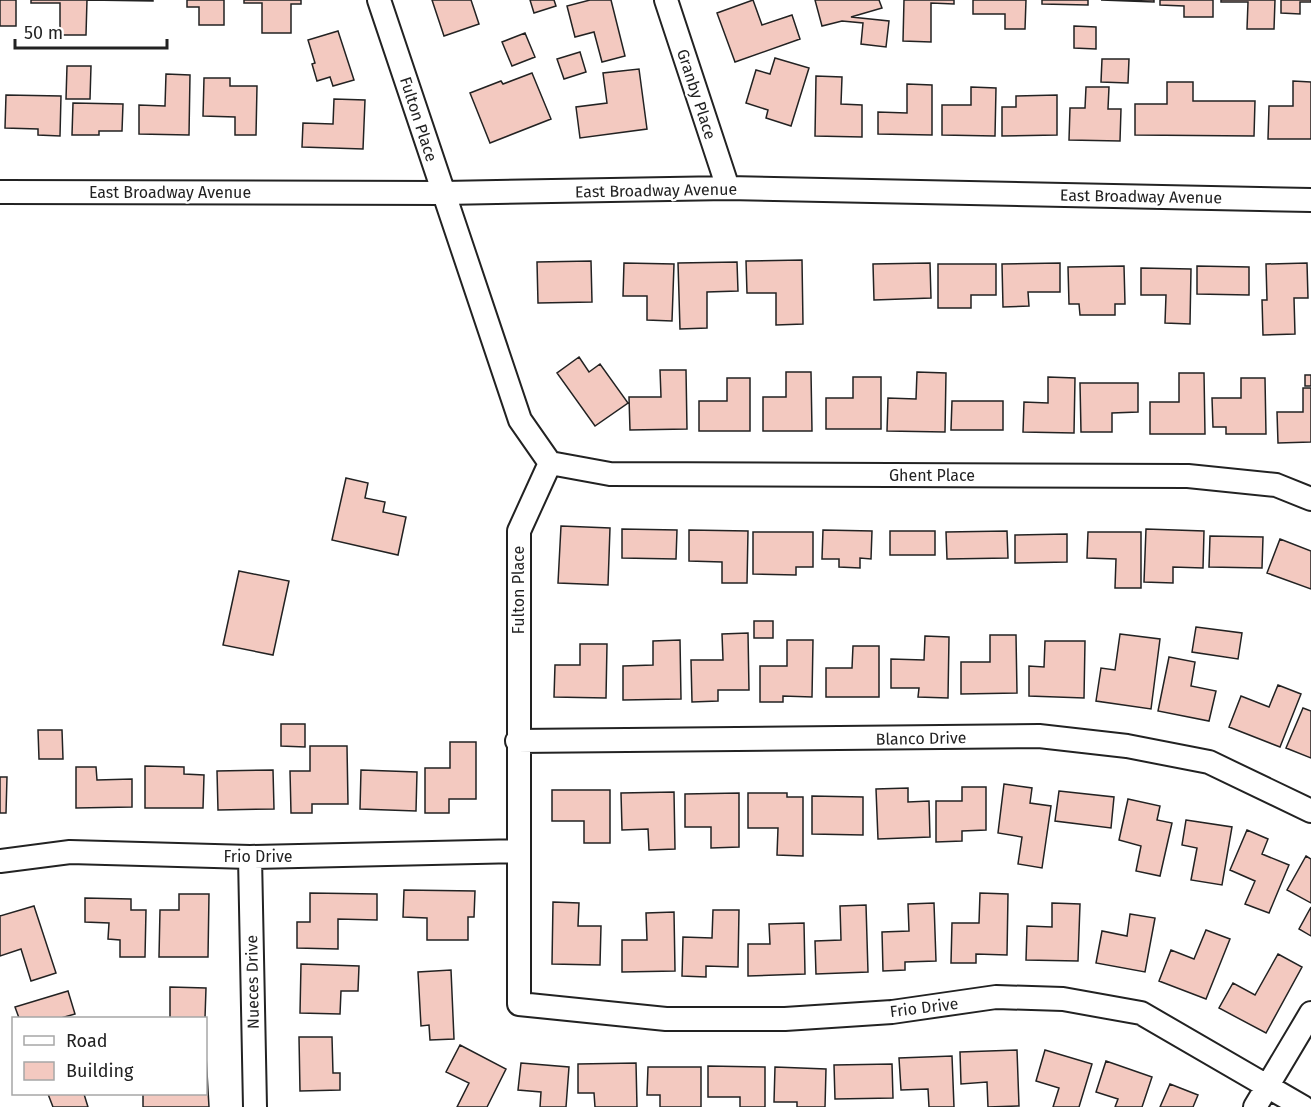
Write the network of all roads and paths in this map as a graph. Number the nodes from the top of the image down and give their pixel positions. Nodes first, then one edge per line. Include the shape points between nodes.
1 (379, 0) edge
2 (666, 0) edge
3 (728, 188) junction
4 (0, 192) edge
5 (444, 193) junction
6 (1311, 200) edge
7 (550, 463) junction
8 (1311, 499) edge
9 (517, 741) junction
10 (1311, 811) edge
11 (517, 851) junction
12 (250, 857) junction
13 (0, 861) edge
14 (519, 1004) joint
15 (1311, 1012) edge
16 (1268, 1086) junction
17 (255, 1107) edge
18 (1255, 1107) edge
19 (1303, 1107) edge

1 - 5 street, Fulton Place
2 - 3 street, Granby Place
3 - 5 street, East Broadway Avenue
3 - 6 street, East Broadway Avenue
4 - 5 street, East Broadway Avenue
5 - 7 street, Fulton Place via 520,420
7 - 8 street, Ghent Place via 610,474 1188,476 1276,486
7 - 9 street, Fulton Place via 519,531
9 - 10 street, Blanco Drive via 1039,736 1127,746 1209,762
9 - 11 street, Fulton Place
11 - 12 street, Frio Drive
11 - 14 street, Fulton Place
12 - 13 street, Frio Drive via 70,852
12 - 17 street, Nueces Drive
14 - 16 street, Frio Drive via 666,1019 785,1019 892,1012 996,997 1063,999 1142,1013
15 - 16 street
16 - 18 street
16 - 19 street, Frio Drive

